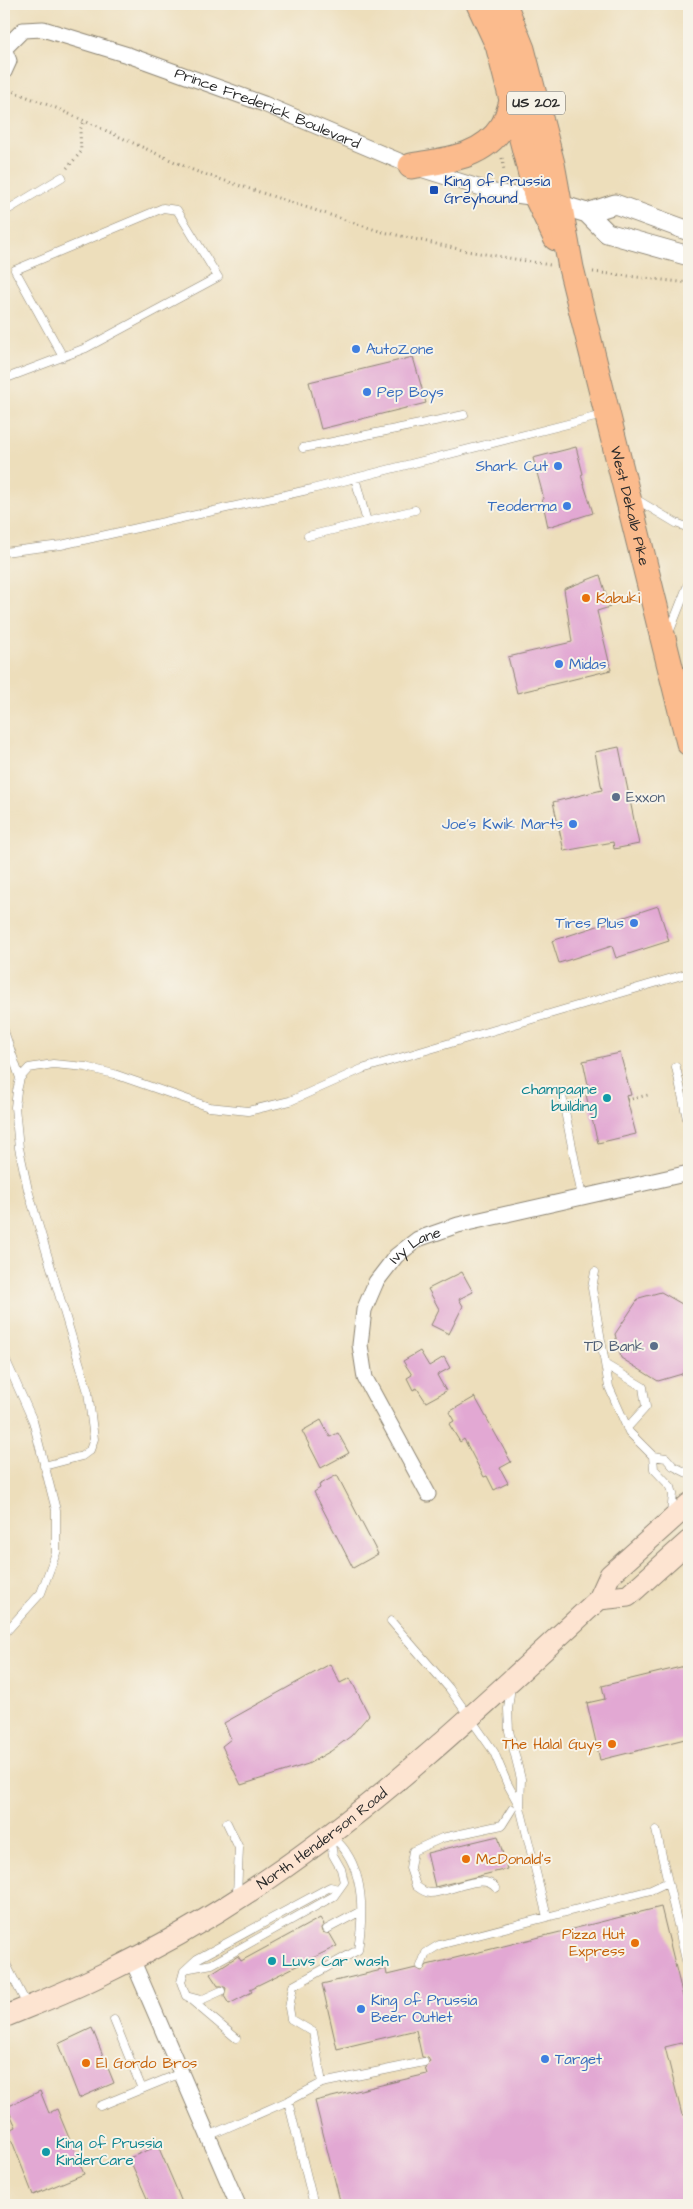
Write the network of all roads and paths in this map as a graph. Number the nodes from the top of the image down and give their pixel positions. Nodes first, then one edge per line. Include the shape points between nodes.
1 (479, 4) edge
2 (504, 4) edge
3 (4, 49) edge
4 (4, 72) edge
5 (4, 88) edge
6 (512, 102) junction
7 (84, 121) junction
8 (411, 166) junction
9 (62, 177) joint
10 (548, 201) junction
11 (4, 212) edge
12 (587, 213) junction
13 (689, 231) edge
14 (689, 256) edge
15 (570, 268) junction
16 (689, 283) edge
17 (63, 357) junction
18 (4, 378) edge
19 (608, 413) junction
20 (464, 415) dead end
21 (303, 448) dead end
22 (355, 478) junction
23 (629, 496) junction
24 (415, 510) dead end
25 (367, 522) junction
26 (689, 528) edge
27 (308, 536) dead end
28 (4, 552) edge
29 (689, 582) edge
30 (665, 645) junction
31 (689, 743) edge
32 (689, 973) edge
33 (4, 1031) edge
34 (676, 1067) dead end
35 (20, 1078) junction
36 (648, 1095) dead end
37 (562, 1096) dead end
38 (627, 1100) dead end
39 (689, 1128) edge
40 (689, 1173) edge
41 (582, 1197) junction
42 (595, 1272) dead end
43 (4, 1356) edge
44 (606, 1365) junction
45 (627, 1428) junction
46 (653, 1456) junction
47 (44, 1466) junction
48 (689, 1474) edge
49 (428, 1494) dead end
50 (689, 1504) edge
51 (670, 1521) junction
52 (689, 1541) edge
53 (599, 1599) junction
54 (391, 1621) dead end
55 (4, 1634) edge
56 (512, 1680) junction
57 (469, 1717) junction
58 (516, 1808) junction
59 (228, 1823) dead end
60 (656, 1830) dead end
61 (330, 1834) junction
62 (668, 1882) junction
63 (496, 1888) dead end
64 (237, 1898) junction
65 (361, 1911) junction
66 (547, 1917) junction
67 (327, 1929) dead end
68 (132, 1959) junction
69 (4, 1960) edge
70 (421, 1966) dead end
71 (689, 1973) edge
72 (222, 1991) dead end
73 (186, 1996) junction
74 (28, 2007) junction
75 (4, 2017) edge
76 (114, 2020) dead end
77 (236, 2038) dead end
78 (424, 2062) dead end
79 (181, 2073) junction
80 (322, 2083) junction
81 (142, 2089) junction
82 (288, 2101) junction
83 (100, 2106) dead end
84 (208, 2136) junction
85 (238, 2205) edge
86 (314, 2205) edge

1 - 6 highway, West Dekalb Pike / US 202 via 498,45
2 - 10 highway, West Dekalb Pike / US 202 via 522,48 552,164
3 - 4 street, Prince Frederick Boulevard via 9,61
3 - 8 street, Prince Frederick Boulevard via 23,30 43,29 57,33 264,104
5 - 7 path
6 - 8 highway via 503,126 487,145 462,157
6 - 10 highway, West Dekalb Pike / US 202
7 - 9 path via 80,130 81,152
7 - 15 path via 195,171 379,231 467,251
8 - 10 street, Prince Frederick Boulevard via 494,192
9 - 11 lane
10 - 12 street
10 - 15 highway, West Dekalb Pike / US 202
12 - 13 street via 615,204
12 - 14 street via 607,233
15 - 16 path
15 - 19 highway, West Dekalb Pike / US 202
17 - 17 lane via 218,278 177,210 163,208 15,270
17 - 18 lane
19 - 22 lane
19 - 23 highway, West Dekalb Pike / US 202
20 - 21 lane
22 - 25 lane
22 - 28 lane via 61,545
23 - 26 lane
23 - 30 highway, West Dekalb Pike / US 202
24 - 25 lane
25 - 27 lane
29 - 30 lane
30 - 31 highway, West Dekalb Pike / US 202
32 - 35 lane via 362,1070 290,1100 248,1111 209,1108 86,1067 54,1064 29,1068
33 - 35 lane
34 - 39 lane
35 - 47 lane via 15,1107 21,1157 88,1392 94,1439 90,1450 82,1456
36 - 38 path
37 - 41 lane
40 - 41 street, Ivy Lane
41 - 49 street, Ivy Lane via 458,1225 418,1239 396,1256 376,1282 363,1318 360,1345 365,1378
42 - 44 lane via 592,1288
43 - 47 lane via 33,1421
44 - 45 lane via 610,1387
44 - 45 lane via 643,1387 646,1407
45 - 46 lane
46 - 48 lane via 666,1458 673,1466
46 - 51 lane via 654,1469 673,1494
47 - 55 lane via 56,1510 56,1553 42,1593
50 - 51 main road, North Henderson Road
51 - 53 main road, North Henderson Road via 610,1575
52 - 53 main road via 628,1596
53 - 56 main road, North Henderson Road
54 - 57 lane via 450,1688
56 - 57 main road, North Henderson Road
56 - 58 lane via 508,1721 521,1779
57 - 58 lane via 494,1752
57 - 61 main road, North Henderson Road
58 - 63 lane via 502,1825 442,1838 414,1851 410,1868 416,1886 429,1893 479,1880 492,1883
58 - 66 lane
59 - 64 lane via 239,1848
60 - 62 lane
61 - 64 main road, North Henderson Road
61 - 65 lane via 347,1852 360,1886
61 - 73 lane via 333,1855 341,1868 344,1882 334,1896 212,1964 188,1968 180,1982
62 - 66 lane via 651,1890
62 - 71 lane
64 - 68 main road, North Henderson Road
65 - 67 lane
65 - 80 lane via 358,1950 294,1986 289,2008 291,2019 313,2032
66 - 70 lane via 439,1945 426,1953
68 - 74 main road, North Henderson Road
68 - 79 street
69 - 74 lane
72 - 73 lane via 201,2000
73 - 77 lane
74 - 75 main road, North Henderson Road
76 - 81 lane
78 - 80 lane
79 - 81 lane
79 - 84 street
80 - 82 lane
81 - 83 lane
82 - 84 lane
82 - 86 lane
84 - 85 street

